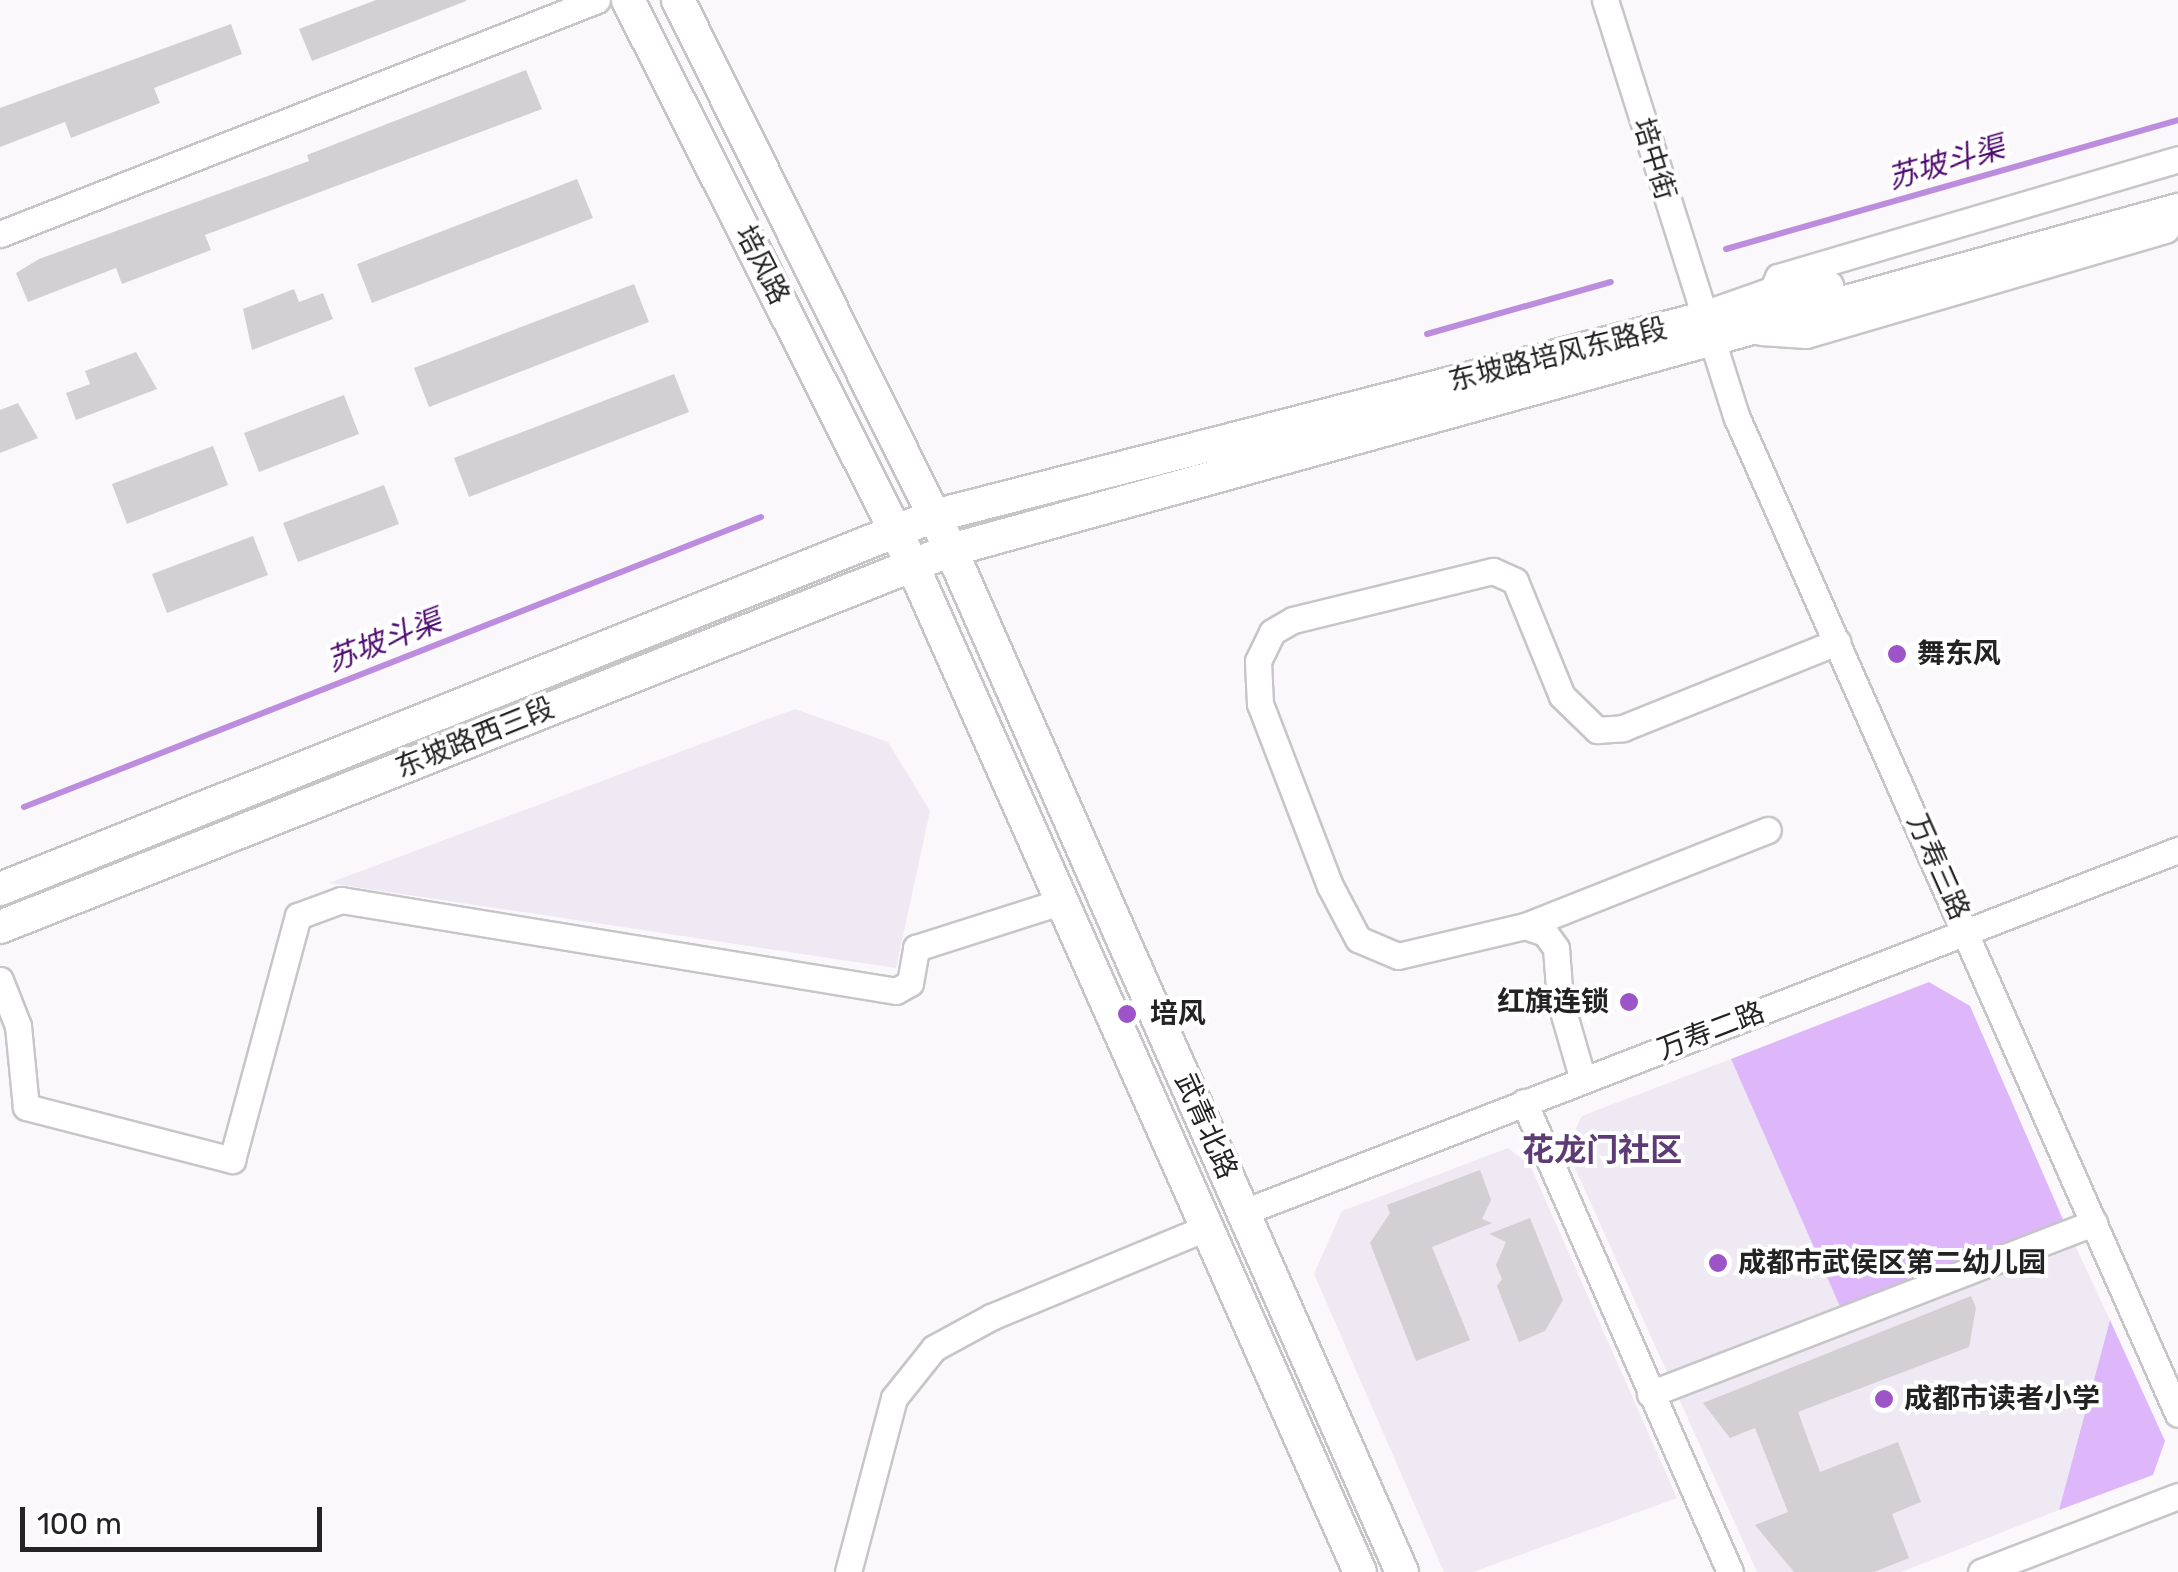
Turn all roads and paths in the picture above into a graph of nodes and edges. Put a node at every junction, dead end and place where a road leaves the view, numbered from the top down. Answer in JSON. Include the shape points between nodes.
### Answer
{"nodes":[{"id":1,"x":597,"y":0,"type":"edge"},
{"id":2,"x":628,"y":0,"type":"edge"},
{"id":3,"x":678,"y":0,"type":"edge"},
{"id":4,"x":1605,"y":0,"type":"edge"},
{"id":5,"x":2178,"y":160,"type":"edge"},
{"id":6,"x":2178,"y":189,"type":"edge"},
{"id":7,"x":2178,"y":210,"type":"edge"},
{"id":8,"x":2178,"y":226,"type":"edge"},
{"id":9,"x":0,"y":234,"type":"edge"},
{"id":10,"x":1770,"y":295,"type":"junction"},
{"id":11,"x":1708,"y":330,"type":"junction"},
{"id":12,"x":1751,"y":331,"type":"junction"},
{"id":13,"x":934,"y":516,"type":"junction"},
{"id":14,"x":896,"y":530,"type":"junction"},
{"id":15,"x":951,"y":550,"type":"junction"},
{"id":16,"x":912,"y":564,"type":"junction"},
{"id":17,"x":1838,"y":642,"type":"junction"},
{"id":18,"x":1768,"y":830,"type":"dead end"},
{"id":19,"x":2178,"y":850,"type":"edge"},
{"id":20,"x":0,"y":889,"type":"edge"},
{"id":21,"x":1062,"y":901,"type":"junction"},
{"id":22,"x":1525,"y":926,"type":"junction"},
{"id":23,"x":0,"y":927,"type":"edge"},
{"id":24,"x":1968,"y":934,"type":"junction"},
{"id":25,"x":0,"y":980,"type":"edge"},
{"id":26,"x":1583,"y":1080,"type":"junction"},
{"id":27,"x":1524,"y":1102,"type":"junction"},
{"id":28,"x":1244,"y":1212,"type":"junction"},
{"id":29,"x":2094,"y":1224,"type":"junction"},
{"id":30,"x":1208,"y":1228,"type":"junction"},
{"id":31,"x":1650,"y":1394,"type":"junction"},
{"id":32,"x":2178,"y":1414,"type":"edge"},
{"id":33,"x":2178,"y":1496,"type":"edge"},
{"id":34,"x":2178,"y":1513,"type":"edge"},
{"id":35,"x":848,"y":1572,"type":"edge"},
{"id":36,"x":1360,"y":1572,"type":"edge"},
{"id":37,"x":1402,"y":1572,"type":"edge"},
{"id":38,"x":1730,"y":1572,"type":"edge"},
{"id":39,"x":1981,"y":1572,"type":"edge"},
{"id":40,"x":2024,"y":1572,"type":"edge"}],
"edges":[{"from":1,"to":9,"type":"street"},
{"from":2,"to":14,"type":"main road","name":"培风路"},
{"from":3,"to":13,"type":"main road","name":"培风路"},
{"from":4,"to":11,"type":"street","name":"培中街"},
{"from":5,"to":10,"type":"street","via":[[1778,277]]},
{"from":6,"to":10,"type":"main road","name":"东坡路培风东路段","via":[[1789,298]]},
{"from":7,"to":12,"type":"main road","name":"东坡路培风东路段"},
{"from":8,"to":12,"type":"street","via":[[1806,335]]},
{"from":10,"to":11,"type":"main road","name":"东坡路培风东路段"},
{"from":11,"to":12,"type":"main road","name":"东坡路培风东路段"},
{"from":11,"to":13,"type":"main road","name":"东坡路培风东路段"},
{"from":11,"to":15,"type":"main road","name":"东坡路培风东路段"},
{"from":11,"to":17,"type":"street","name":"万寿三路","via":[[1738,418]]},
{"from":13,"to":14,"type":"main road","name":"东坡路西三段"},
{"from":13,"to":15,"type":"main road","name":"武青北路"},
{"from":14,"to":16,"type":"main road","name":"武青北路"},
{"from":14,"to":20,"type":"main road","name":"东坡路西三段"},
{"from":15,"to":16,"type":"main road","name":"东坡路西三段"},
{"from":15,"to":28,"type":"main road","name":"武青北路"},
{"from":16,"to":21,"type":"main road","name":"武青北路"},
{"from":16,"to":23,"type":"main road","name":"东坡路西三段"},
{"from":17,"to":22,"type":"street","via":[[1623,728],[1597,730],[1562,696],[1514,581],[1493,571],[1294,620],[1272,632],[1258,661],[1260,704],[1330,886],[1358,938],[1398,956]]},
{"from":17,"to":24,"type":"street","name":"万寿三路"},
{"from":18,"to":22,"type":"street"},
{"from":19,"to":24,"type":"street","name":"万寿二路"},
{"from":21,"to":25,"type":"street","via":[[916,948],[910,983],[896,991],[341,900],[298,916],[232,1160],[26,1107],[18,1026]]},
{"from":21,"to":30,"type":"main road","name":"武青北路"},
{"from":22,"to":26,"type":"street","via":[[1545,933],[1556,948],[1560,1000]]},
{"from":24,"to":26,"type":"street","name":"万寿二路"},
{"from":24,"to":29,"type":"street","name":"万寿三路"},
{"from":26,"to":27,"type":"street","name":"万寿二路"},
{"from":27,"to":28,"type":"street","name":"万寿二路"},
{"from":27,"to":31,"type":"street"},
{"from":28,"to":37,"type":"main road","name":"武青北路"},
{"from":29,"to":31,"type":"street"},
{"from":29,"to":32,"type":"street","name":"万寿三路"},
{"from":30,"to":35,"type":"street","via":[[991,1317],[934,1348],[894,1398]]},
{"from":30,"to":36,"type":"main road","name":"武青北路"},
{"from":31,"to":38,"type":"street"},
{"from":33,"to":39,"type":"street"},
{"from":34,"to":40,"type":"street"}]}
